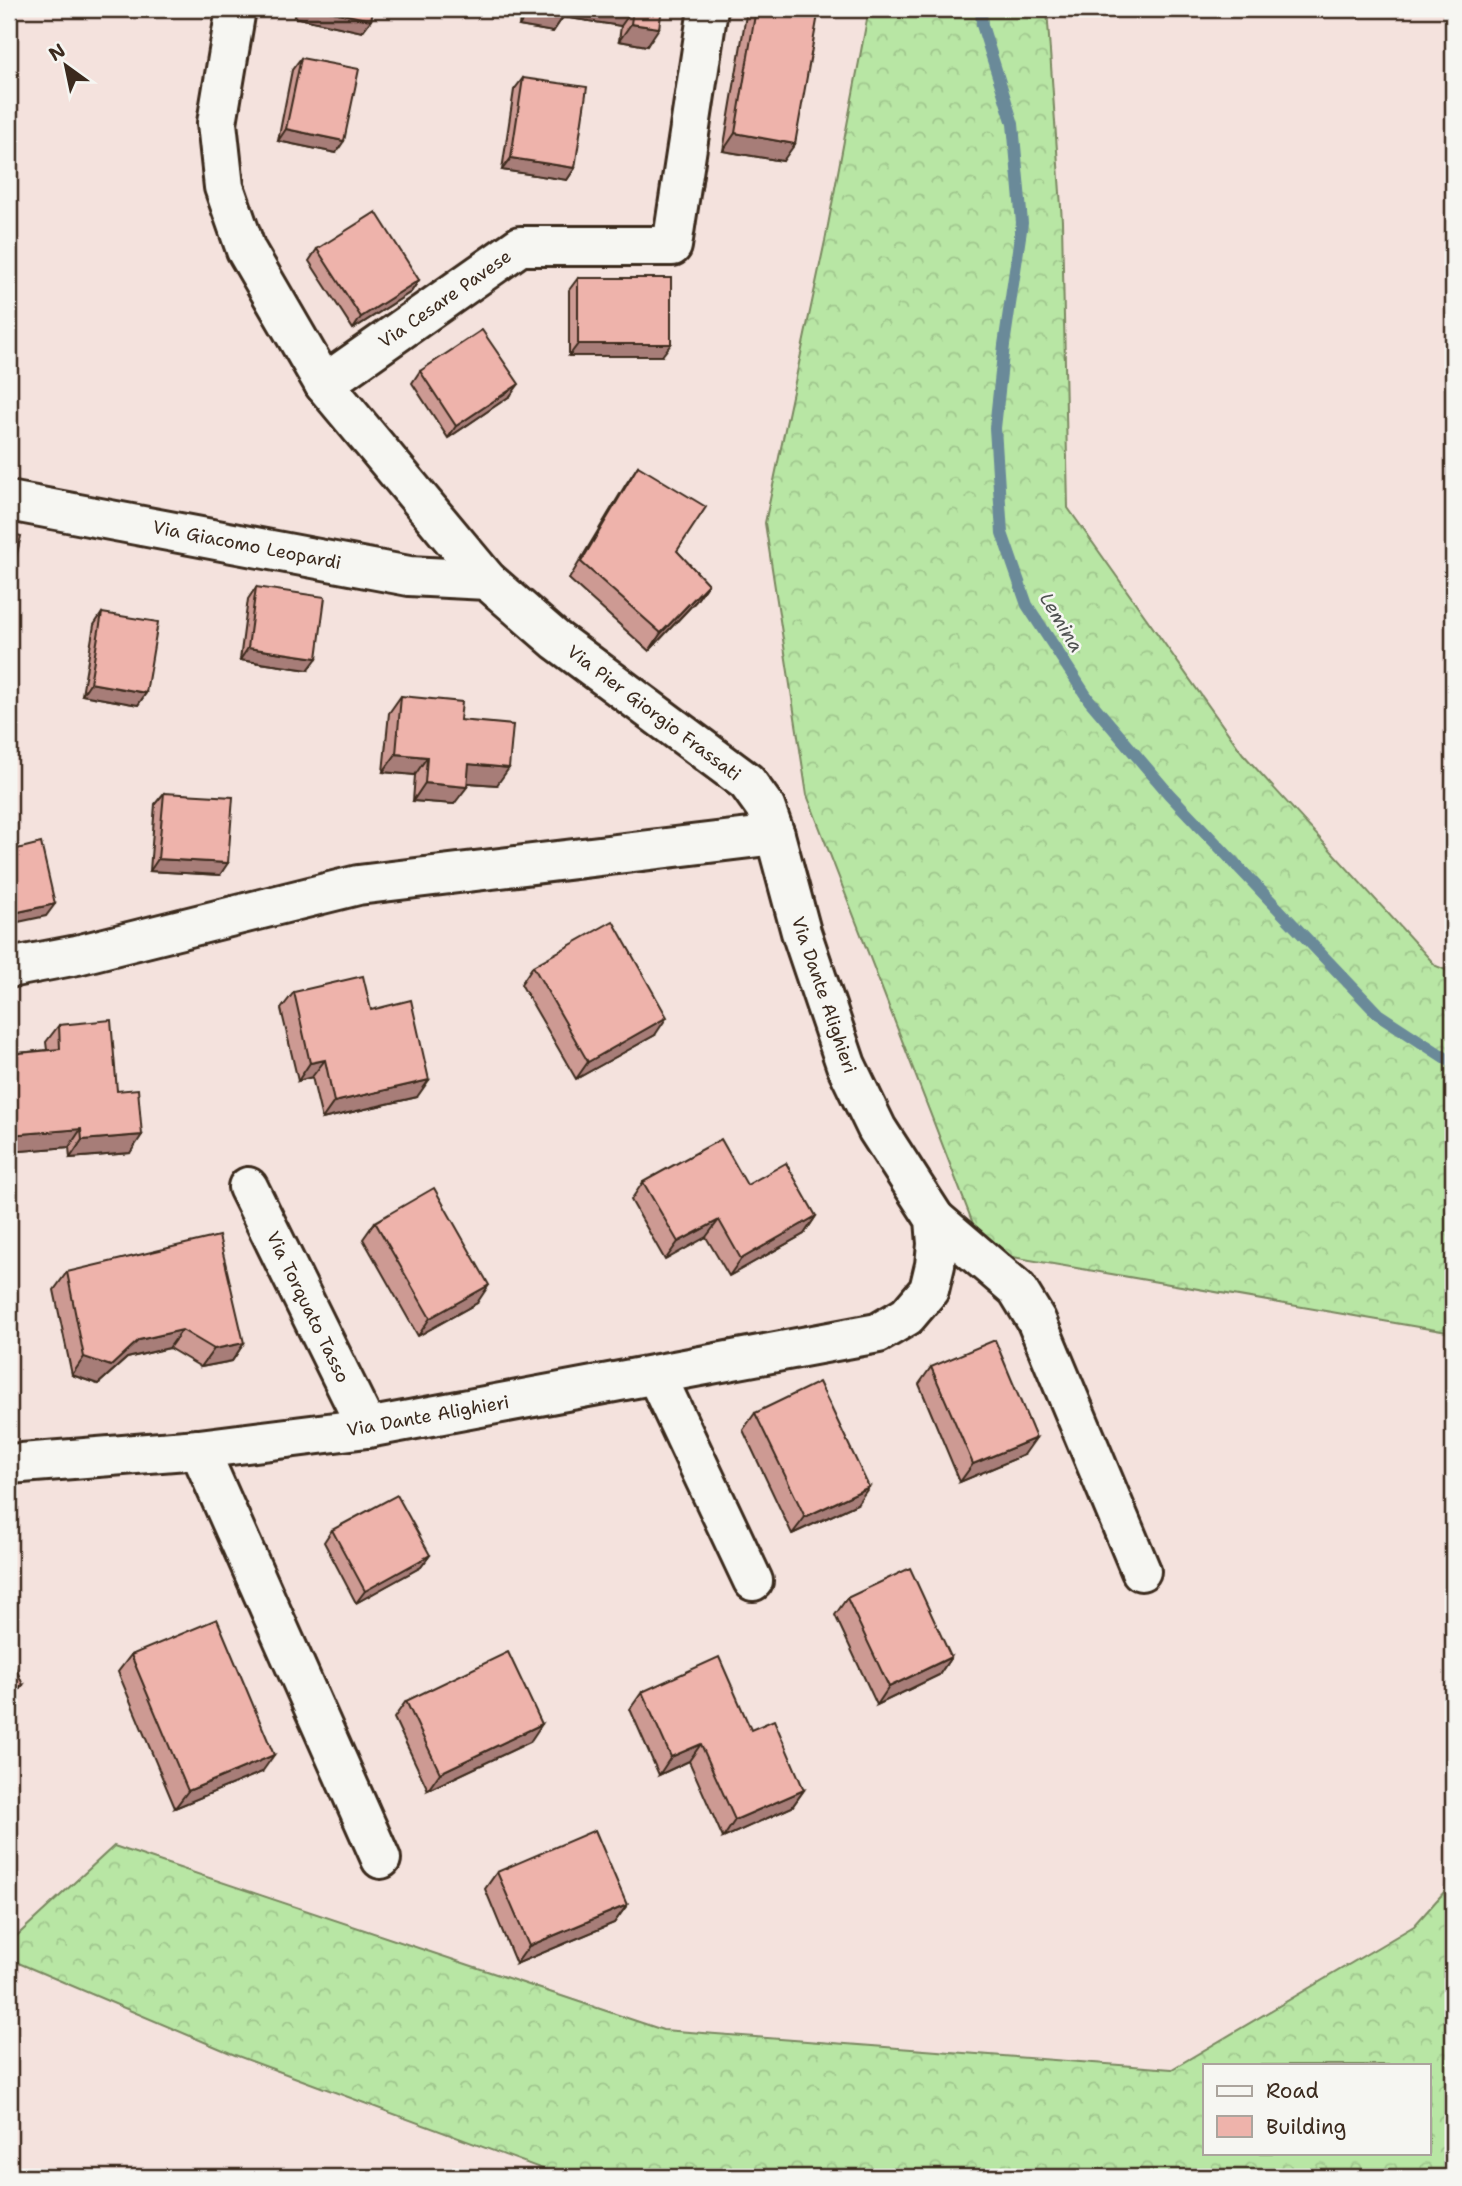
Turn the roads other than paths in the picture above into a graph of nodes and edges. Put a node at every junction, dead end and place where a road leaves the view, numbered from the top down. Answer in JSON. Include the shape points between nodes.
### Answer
{"nodes":[{"id":1,"x":236,"y":9,"type":"edge"},
{"id":2,"x":708,"y":9,"type":"edge"},
{"id":3,"x":324,"y":384,"type":"junction"},
{"id":4,"x":9,"y":501,"type":"edge"},
{"id":5,"x":487,"y":580,"type":"junction"},
{"id":6,"x":775,"y":835,"type":"junction"},
{"id":7,"x":9,"y":968,"type":"edge"},
{"id":8,"x":248,"y":1187,"type":"dead end"},
{"id":9,"x":935,"y":1219,"type":"junction"},
{"id":10,"x":656,"y":1375,"type":"junction"},
{"id":11,"x":367,"y":1428,"type":"junction"},
{"id":12,"x":199,"y":1449,"type":"junction"},
{"id":13,"x":9,"y":1464,"type":"edge"},
{"id":14,"x":1141,"y":1571,"type":"dead end"},
{"id":15,"x":753,"y":1581,"type":"dead end"},
{"id":16,"x":381,"y":1859,"type":"dead end"}],
"edges":[{"from":1,"to":3,"type":"street","name":"Via Pier Giorgio Frassati","via":[[217,123],[224,187],[246,250]]},
{"from":2,"to":3,"type":"street","name":"Via Cesare Pavese","via":[[672,246],[520,246]]},
{"from":3,"to":5,"type":"street","name":"Via Pier Giorgio Frassati"},
{"from":4,"to":5,"type":"street","name":"Via Giacomo Leopardi","via":[[409,576]]},
{"from":5,"to":6,"type":"street","name":"Via Pier Giorgio Frassati","via":[[556,640],[747,782],[765,807]]},
{"from":6,"to":7,"type":"street","via":[[358,886]]},
{"from":6,"to":9,"type":"street","name":"Via Dante Alighieri","via":[[801,932],[846,1065],[877,1129]]},
{"from":8,"to":11,"type":"street","name":"Via Torquato Tasso"},
{"from":9,"to":10,"type":"street","name":"Via Dante Alighieri","via":[[937,1244],[929,1290],[907,1316],[878,1333]]},
{"from":9,"to":14,"type":"street","name":"Via Dante Alighieri","via":[[1017,1289],[1036,1320]]},
{"from":10,"to":11,"type":"street","name":"Via Dante Alighieri"},
{"from":10,"to":15,"type":"street"},
{"from":11,"to":12,"type":"street","name":"Via Dante Alighieri"},
{"from":12,"to":13,"type":"street","name":"Via Dante Alighieri"},
{"from":12,"to":16,"type":"street"}]}
